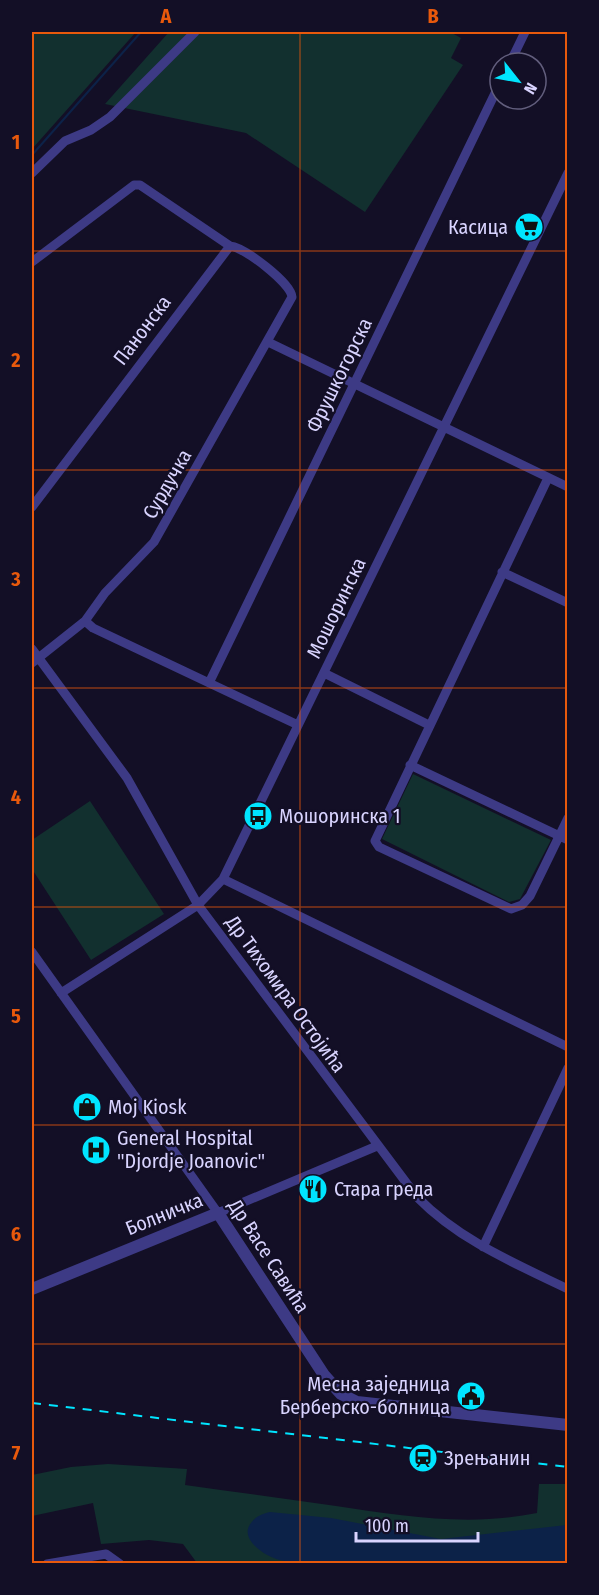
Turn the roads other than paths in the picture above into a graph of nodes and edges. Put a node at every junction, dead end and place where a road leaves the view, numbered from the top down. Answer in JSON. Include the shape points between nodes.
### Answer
{"nodes":[{"id":1,"x":195,"y":32,"type":"edge"},
{"id":2,"x":525,"y":32,"type":"edge"},
{"id":3,"x":516,"y":51,"type":"edge"},
{"id":4,"x":488,"y":108,"type":"edge"},
{"id":5,"x":567,"y":172,"type":"edge"},
{"id":6,"x":32,"y":173,"type":"edge"},
{"id":7,"x":230,"y":246,"type":"junction"},
{"id":8,"x":32,"y":262,"type":"edge"},
{"id":9,"x":268,"y":342,"type":"junction"},
{"id":10,"x":354,"y":385,"type":"junction"},
{"id":11,"x":444,"y":429,"type":"junction"},
{"id":12,"x":548,"y":478,"type":"junction"},
{"id":13,"x":567,"y":487,"type":"edge"},
{"id":14,"x":32,"y":507,"type":"edge"},
{"id":15,"x":502,"y":572,"type":"junction"},
{"id":16,"x":567,"y":603,"type":"edge"},
{"id":17,"x":85,"y":621,"type":"junction"},
{"id":18,"x":32,"y":649,"type":"edge"},
{"id":19,"x":35,"y":661,"type":"edge"},
{"id":20,"x":324,"y":673,"type":"junction"},
{"id":21,"x":209,"y":682,"type":"junction"},
{"id":22,"x":298,"y":724,"type":"junction"},
{"id":23,"x":429,"y":725,"type":"junction"},
{"id":24,"x":410,"y":765,"type":"junction"},
{"id":25,"x":567,"y":818,"type":"edge"},
{"id":26,"x":563,"y":838,"type":"edge"},
{"id":27,"x":223,"y":879,"type":"junction"},
{"id":28,"x":198,"y":905,"type":"junction"},
{"id":29,"x":32,"y":952,"type":"edge"},
{"id":30,"x":60,"y":993,"type":"junction"},
{"id":31,"x":567,"y":1047,"type":"edge"},
{"id":32,"x":567,"y":1068,"type":"edge"},
{"id":33,"x":377,"y":1146,"type":"junction"},
{"id":34,"x":218,"y":1213,"type":"junction"},
{"id":35,"x":483,"y":1247,"type":"junction"},
{"id":36,"x":32,"y":1289,"type":"edge"},
{"id":37,"x":567,"y":1289,"type":"edge"},
{"id":38,"x":567,"y":1424,"type":"edge"},
{"id":39,"x":47,"y":1563,"type":"edge"},
{"id":40,"x":120,"y":1563,"type":"edge"}],
"edges":[{"from":1,"to":6,"type":"street","via":[[110,117],[65,141]]},
{"from":2,"to":3,"type":"street"},
{"from":4,"to":10,"type":"street","name":"Фрушкогорска"},
{"from":5,"to":11,"type":"street","name":"Мошоринска"},
{"from":7,"to":8,"type":"street","via":[[146,188],[134,185]]},
{"from":7,"to":9,"type":"street","name":"Сурдучка","via":[[238,248],[291,290],[292,300]]},
{"from":7,"to":14,"type":"street","name":"Панонска"},
{"from":9,"to":10,"type":"street"},
{"from":9,"to":17,"type":"street","name":"Сурдучка","via":[[161,532]]},
{"from":10,"to":11,"type":"street"},
{"from":10,"to":21,"type":"street","name":"Фрушкогорска"},
{"from":11,"to":12,"type":"street"},
{"from":11,"to":20,"type":"street","name":"Мошоринска"},
{"from":12,"to":13,"type":"street"},
{"from":12,"to":15,"type":"street"},
{"from":15,"to":16,"type":"street"},
{"from":15,"to":23,"type":"street"},
{"from":17,"to":19,"type":"street","name":"Сурдучка"},
{"from":17,"to":21,"type":"street"},
{"from":18,"to":19,"type":"street","name":"Др Тихомира Остојића"},
{"from":19,"to":28,"type":"street","name":"Др Тихомира Остојића","via":[[127,778]]},
{"from":20,"to":22,"type":"street","name":"Мошоринска"},
{"from":20,"to":23,"type":"street"},
{"from":21,"to":22,"type":"street"},
{"from":22,"to":27,"type":"street","name":"Мошоринска"},
{"from":23,"to":24,"type":"street"},
{"from":24,"to":26,"type":"street"},
{"from":24,"to":26,"type":"street","via":[[375,837],[379,847],[511,909],[527,901]]},
{"from":25,"to":26,"type":"street"},
{"from":27,"to":28,"type":"street","name":"Мошоринска"},
{"from":27,"to":31,"type":"street"},
{"from":28,"to":30,"type":"street","name":"Мошоринска"},
{"from":28,"to":33,"type":"street","name":"Др Тихомира Остојића"},
{"from":29,"to":30,"type":"street","name":"Др Васе Савића"},
{"from":30,"to":34,"type":"street","name":"Др Васе Савића"},
{"from":32,"to":35,"type":"street"},
{"from":33,"to":34,"type":"street","name":"Болничка"},
{"from":33,"to":35,"type":"street","name":"Др Тихомира Остојића","via":[[426,1207]]},
{"from":34,"to":36,"type":"street","name":"Болничка"},
{"from":34,"to":38,"type":"street","name":"Др Васе Савића","via":[[324,1375],[348,1398]]},
{"from":35,"to":37,"type":"street","name":"Др Тихомира Остојића"},
{"from":39,"to":40,"type":"street","via":[[106,1554]]}]}
